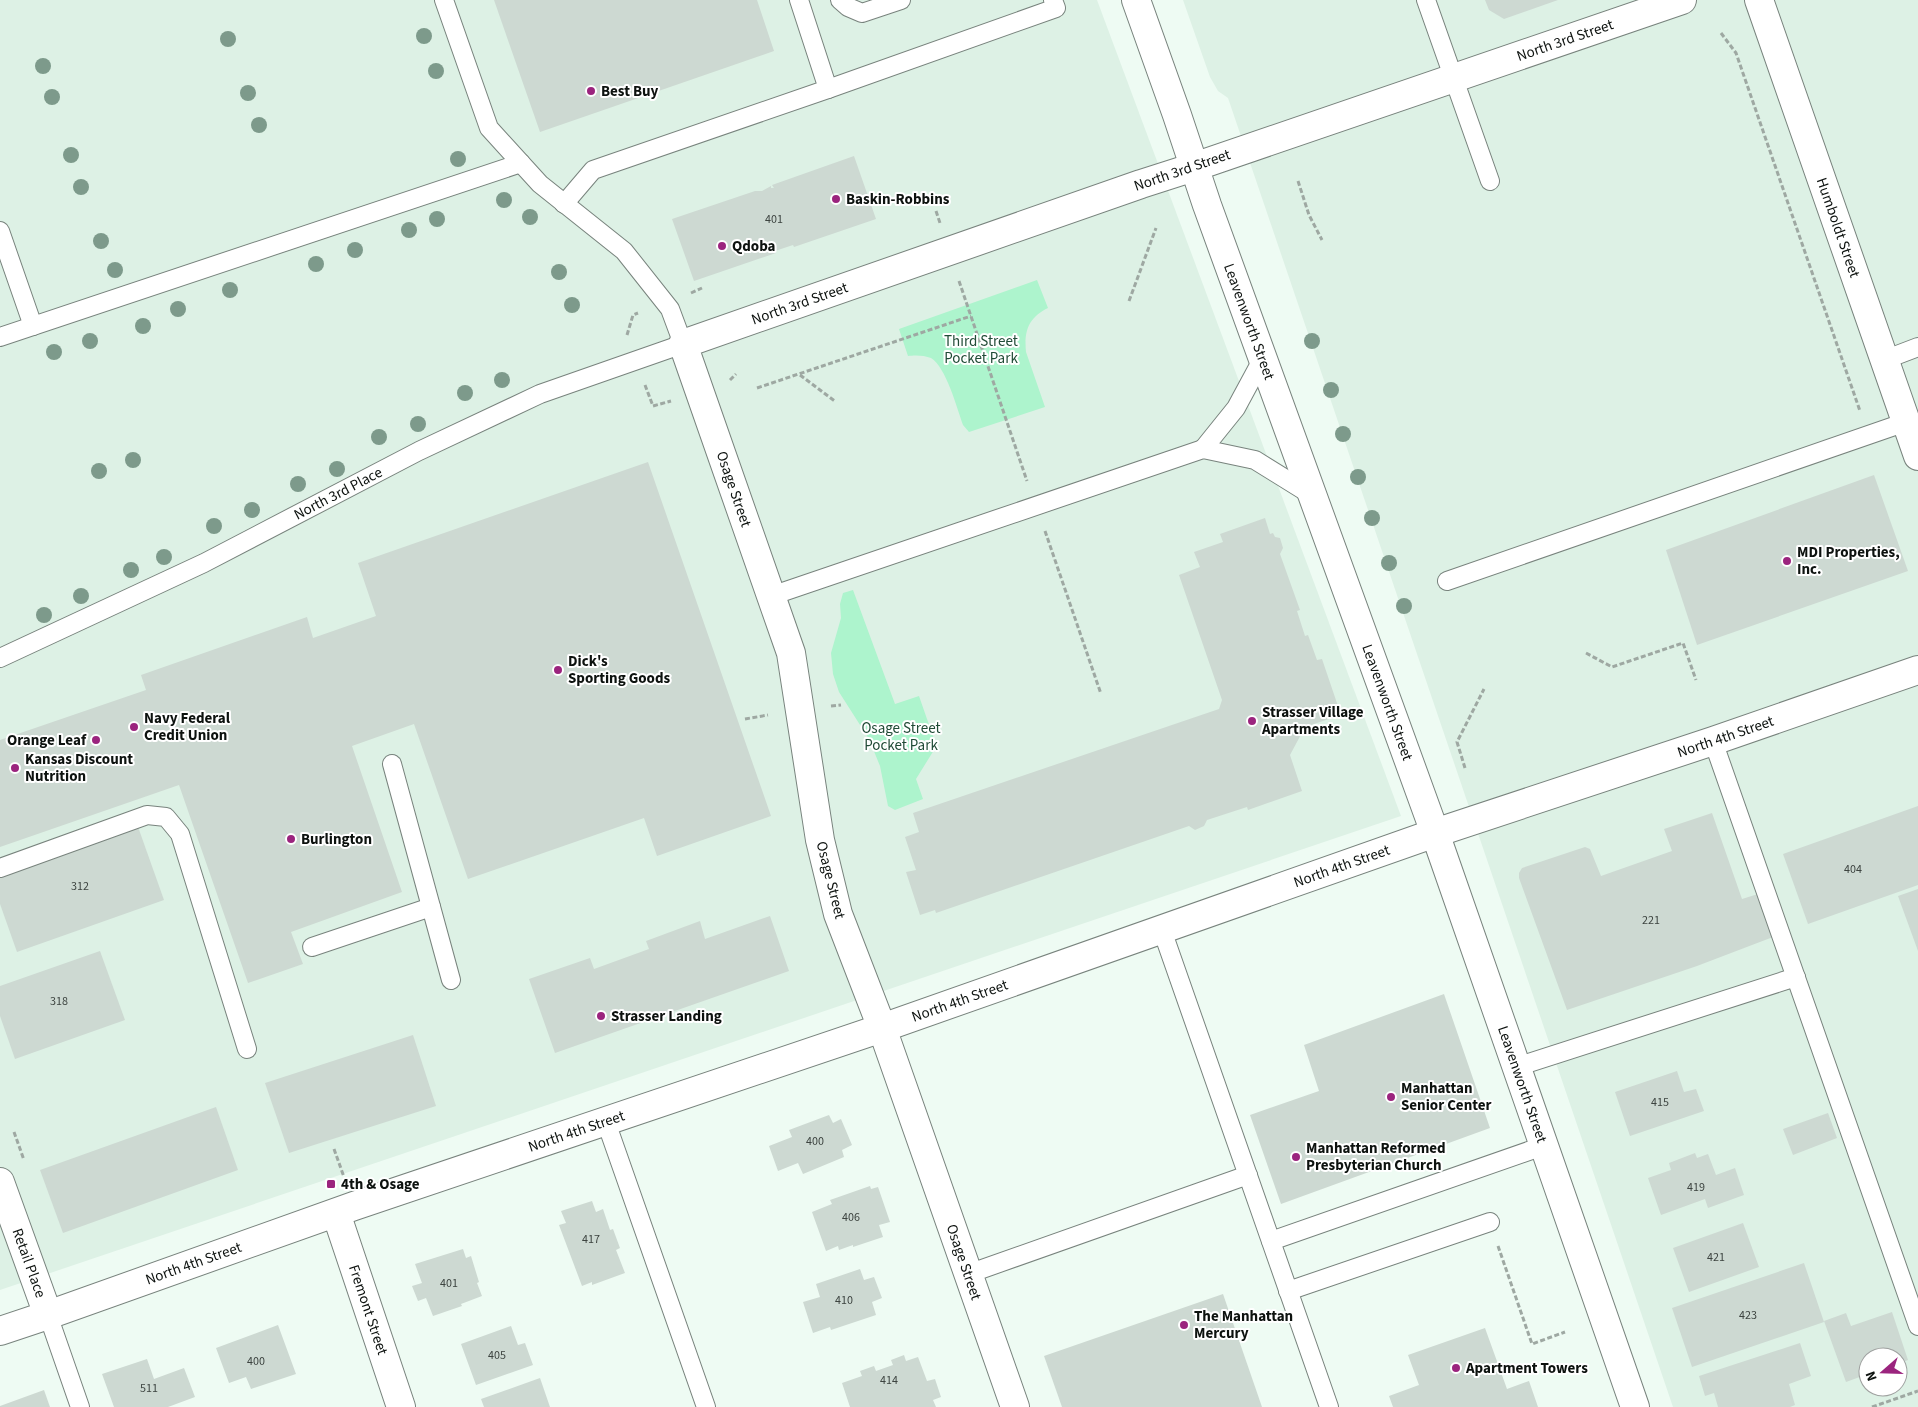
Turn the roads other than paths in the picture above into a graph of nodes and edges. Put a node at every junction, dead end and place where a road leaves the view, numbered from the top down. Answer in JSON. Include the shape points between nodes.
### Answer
{"nodes":[{"id":1,"x":444,"y":0,"type":"edge"},
{"id":2,"x":799,"y":0,"type":"edge"},
{"id":3,"x":840,"y":0,"type":"edge"},
{"id":4,"x":901,"y":0,"type":"edge"},
{"id":5,"x":1053,"y":0,"type":"edge"},
{"id":6,"x":1136,"y":0,"type":"edge"},
{"id":7,"x":1426,"y":0,"type":"edge"},
{"id":8,"x":1682,"y":0,"type":"edge"},
{"id":9,"x":1759,"y":0,"type":"edge"},
{"id":10,"x":1453,"y":78,"type":"junction"},
{"id":11,"x":828,"y":89,"type":"junction"},
{"id":12,"x":520,"y":163,"type":"junction"},
{"id":13,"x":1194,"y":167,"type":"junction"},
{"id":14,"x":1490,"y":181,"type":"dead end"},
{"id":15,"x":564,"y":204,"type":"junction"},
{"id":16,"x":0,"y":231,"type":"edge"},
{"id":17,"x":33,"y":326,"type":"junction"},
{"id":18,"x":0,"y":337,"type":"edge"},
{"id":19,"x":683,"y":344,"type":"junction"},
{"id":20,"x":1918,"y":348,"type":"edge"},
{"id":21,"x":1263,"y":358,"type":"junction"},
{"id":22,"x":1884,"y":360,"type":"junction"},
{"id":23,"x":1906,"y":422,"type":"junction"},
{"id":24,"x":1203,"y":449,"type":"junction"},
{"id":25,"x":1918,"y":456,"type":"edge"},
{"id":26,"x":1313,"y":496,"type":"junction"},
{"id":27,"x":1447,"y":581,"type":"dead end"},
{"id":28,"x":771,"y":596,"type":"junction"},
{"id":29,"x":0,"y":658,"type":"edge"},
{"id":30,"x":1918,"y":670,"type":"edge"},
{"id":31,"x":1713,"y":741,"type":"junction"},
{"id":32,"x":392,"y":764,"type":"dead end"},
{"id":33,"x":1435,"y":833,"type":"junction"},
{"id":34,"x":0,"y":868,"type":"edge"},
{"id":35,"x":431,"y":906,"type":"junction"},
{"id":36,"x":1162,"y":930,"type":"junction"},
{"id":37,"x":312,"y":947,"type":"dead end"},
{"id":38,"x":1796,"y":978,"type":"junction"},
{"id":39,"x":451,"y":980,"type":"dead end"},
{"id":40,"x":882,"y":1028,"type":"junction"},
{"id":41,"x":248,"y":1049,"type":"dead end"},
{"id":42,"x":1516,"y":1067,"type":"junction"},
{"id":43,"x":606,"y":1122,"type":"junction"},
{"id":44,"x":1544,"y":1146,"type":"junction"},
{"id":45,"x":1248,"y":1175,"type":"junction"},
{"id":46,"x":0,"y":1182,"type":"edge"},
{"id":47,"x":336,"y":1213,"type":"junction"},
{"id":48,"x":1490,"y":1222,"type":"road end"},
{"id":49,"x":1271,"y":1241,"type":"junction"},
{"id":50,"x":968,"y":1274,"type":"junction"},
{"id":51,"x":1288,"y":1291,"type":"junction"},
{"id":52,"x":48,"y":1316,"type":"junction"},
{"id":53,"x":1918,"y":1326,"type":"edge"},
{"id":54,"x":0,"y":1331,"type":"edge"},
{"id":55,"x":80,"y":1407,"type":"edge"},
{"id":56,"x":401,"y":1407,"type":"edge"},
{"id":57,"x":706,"y":1407,"type":"edge"},
{"id":58,"x":1014,"y":1407,"type":"edge"},
{"id":59,"x":1329,"y":1407,"type":"edge"},
{"id":60,"x":1635,"y":1407,"type":"edge"}],
"edges":[{"from":1,"to":12,"type":"lane","via":[[489,128]]},
{"from":2,"to":11,"type":"lane"},
{"from":3,"to":4,"type":"lane","via":[[862,13]]},
{"from":5,"to":11,"type":"lane","via":[[1056,8]]},
{"from":6,"to":13,"type":"street","name":"Leavenworth Street"},
{"from":7,"to":10,"type":"lane"},
{"from":8,"to":10,"type":"street","name":"North 3rd Street"},
{"from":9,"to":22,"type":"street","name":"Humboldt Street"},
{"from":10,"to":13,"type":"street","name":"North 3rd Street"},
{"from":10,"to":14,"type":"lane"},
{"from":11,"to":15,"type":"lane","via":[[593,170]]},
{"from":12,"to":15,"type":"lane"},
{"from":12,"to":17,"type":"lane"},
{"from":13,"to":19,"type":"street","name":"North 3rd Street"},
{"from":13,"to":21,"type":"street","name":"Leavenworth Street"},
{"from":15,"to":19,"type":"lane","via":[[624,251],[670,309]]},
{"from":16,"to":17,"type":"lane"},
{"from":17,"to":18,"type":"lane"},
{"from":19,"to":28,"type":"street","name":"Osage Street"},
{"from":19,"to":29,"type":"lane","name":"North 3rd Place","via":[[540,394],[419,451],[204,563]]},
{"from":20,"to":22,"type":"lane"},
{"from":21,"to":24,"type":"lane","via":[[1236,408]]},
{"from":21,"to":26,"type":"street","name":"Leavenworth Street"},
{"from":22,"to":23,"type":"street","name":"Humboldt Street"},
{"from":23,"to":25,"type":"street","name":"Humboldt Street"},
{"from":23,"to":27,"type":"lane"},
{"from":24,"to":26,"type":"lane","via":[[1254,460]]},
{"from":24,"to":28,"type":"lane"},
{"from":26,"to":33,"type":"street","name":"Leavenworth Street"},
{"from":28,"to":40,"type":"street","name":"Osage Street","via":[[791,653],[820,840],[838,914]]},
{"from":30,"to":31,"type":"street","name":"North 4th Street"},
{"from":31,"to":33,"type":"street","name":"North 4th Street"},
{"from":31,"to":38,"type":"lane"},
{"from":32,"to":35,"type":"lane"},
{"from":33,"to":36,"type":"street","name":"North 4th Street"},
{"from":33,"to":42,"type":"street","name":"Leavenworth Street"},
{"from":34,"to":41,"type":"lane","via":[[147,815],[166,817],[180,834]]},
{"from":35,"to":37,"type":"lane"},
{"from":35,"to":39,"type":"lane"},
{"from":36,"to":40,"type":"street","name":"North 4th Street"},
{"from":36,"to":45,"type":"lane"},
{"from":38,"to":42,"type":"lane"},
{"from":38,"to":53,"type":"lane"},
{"from":40,"to":43,"type":"street","name":"North 4th Street"},
{"from":40,"to":50,"type":"street","name":"Osage Street"},
{"from":42,"to":44,"type":"street","name":"Leavenworth Street"},
{"from":43,"to":47,"type":"street","name":"North 4th Street"},
{"from":43,"to":57,"type":"lane"},
{"from":44,"to":49,"type":"lane"},
{"from":44,"to":60,"type":"street","name":"Leavenworth Street"},
{"from":45,"to":49,"type":"lane"},
{"from":45,"to":50,"type":"lane"},
{"from":46,"to":52,"type":"street","name":"Retail Place"},
{"from":47,"to":52,"type":"street","name":"North 4th Street"},
{"from":47,"to":56,"type":"street","name":"Fremont Street"},
{"from":48,"to":51,"type":"lane"},
{"from":49,"to":51,"type":"lane"},
{"from":50,"to":58,"type":"street","name":"Osage Street"},
{"from":51,"to":59,"type":"lane"},
{"from":52,"to":54,"type":"street","name":"North 4th Street"},
{"from":52,"to":55,"type":"lane"}]}
